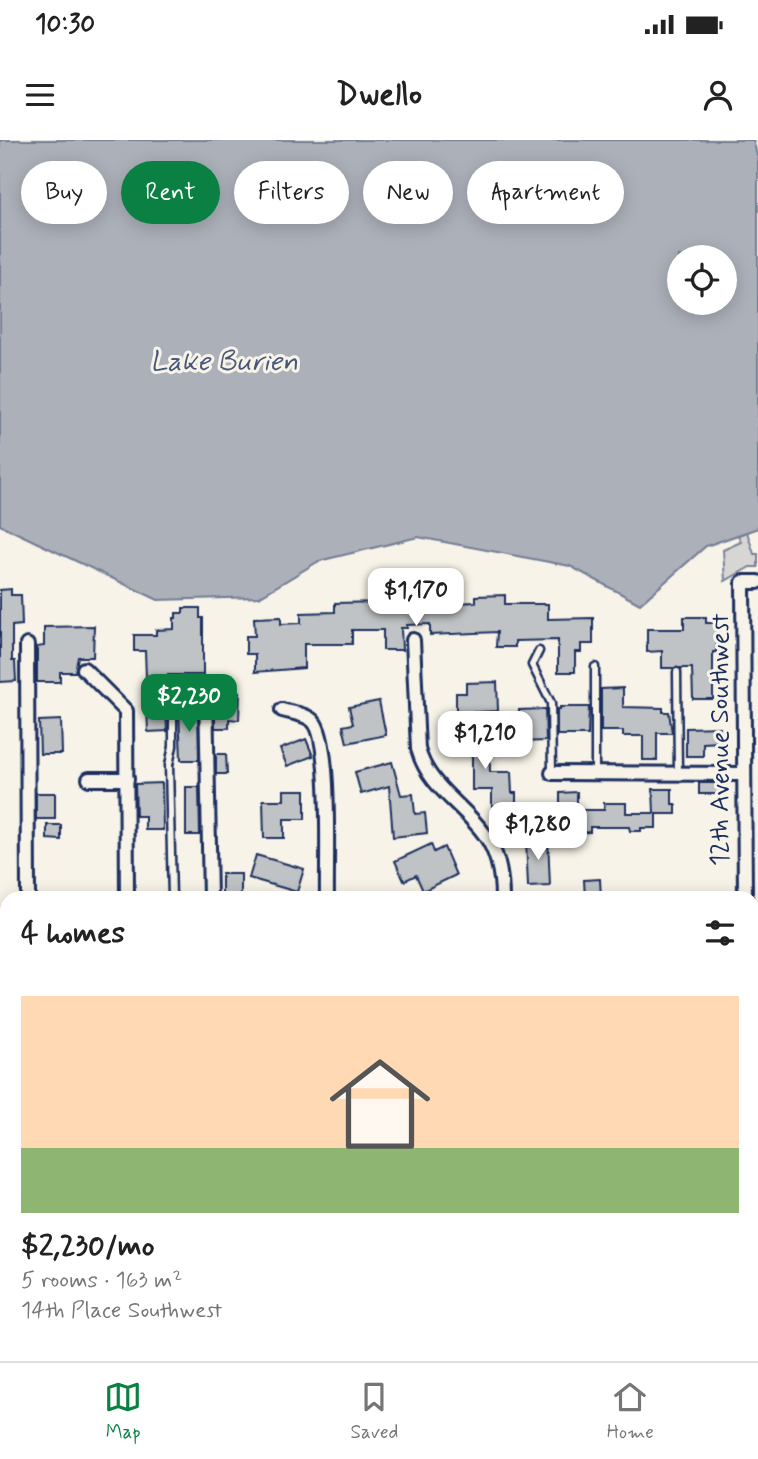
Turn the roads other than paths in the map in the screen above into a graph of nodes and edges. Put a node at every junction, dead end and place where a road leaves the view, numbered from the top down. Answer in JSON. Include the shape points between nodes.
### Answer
{"nodes":[{"id":1,"x":758,"y":582,"type":"edge"},
{"id":2,"x":413,"y":640,"type":"dead end"},
{"id":3,"x":27,"y":645,"type":"dead end"},
{"id":4,"x":539,"y":651,"type":"dead end"},
{"id":5,"x":595,"y":667,"type":"dead end"},
{"id":6,"x":84,"y":668,"type":"dead end"},
{"id":7,"x":677,"y":673,"type":"dead end"},
{"id":8,"x":173,"y":687,"type":"dead end"},
{"id":9,"x":206,"y":692,"type":"dead end"},
{"id":10,"x":282,"y":710,"type":"dead end"},
{"id":11,"x":552,"y":773,"type":"joint"},
{"id":12,"x":595,"y":773,"type":"junction"},
{"id":13,"x":678,"y":773,"type":"junction"},
{"id":14,"x":744,"y":774,"type":"junction"},
{"id":15,"x":89,"y":779,"type":"dead end"},
{"id":16,"x":127,"y":779,"type":"junction"},
{"id":17,"x":28,"y":891,"type":"edge"},
{"id":18,"x":127,"y":891,"type":"edge"},
{"id":19,"x":172,"y":891,"type":"edge"},
{"id":20,"x":210,"y":891,"type":"edge"},
{"id":21,"x":327,"y":891,"type":"edge"},
{"id":22,"x":502,"y":891,"type":"edge"},
{"id":23,"x":745,"y":891,"type":"edge"}],
"edges":[{"from":1,"to":14,"type":"street","name":"12th Avenue Southwest","via":[[743,582]]},
{"from":2,"to":22,"type":"street","via":[[421,760],[438,786],[484,834],[500,870]]},
{"from":3,"to":17,"type":"street"},
{"from":4,"to":11,"type":"lane","via":[[532,665],[551,703]]},
{"from":5,"to":12,"type":"lane"},
{"from":6,"to":16,"type":"street","via":[[126,711]]},
{"from":7,"to":13,"type":"lane"},
{"from":8,"to":19,"type":"lane","via":[[169,765]]},
{"from":9,"to":20,"type":"street"},
{"from":10,"to":21,"type":"street","via":[[314,721],[322,737]]},
{"from":11,"to":12,"type":"street"},
{"from":12,"to":13,"type":"street"},
{"from":13,"to":14,"type":"street"},
{"from":14,"to":23,"type":"street","name":"12th Avenue Southwest"},
{"from":15,"to":16,"type":"street"},
{"from":16,"to":18,"type":"street"}]}
